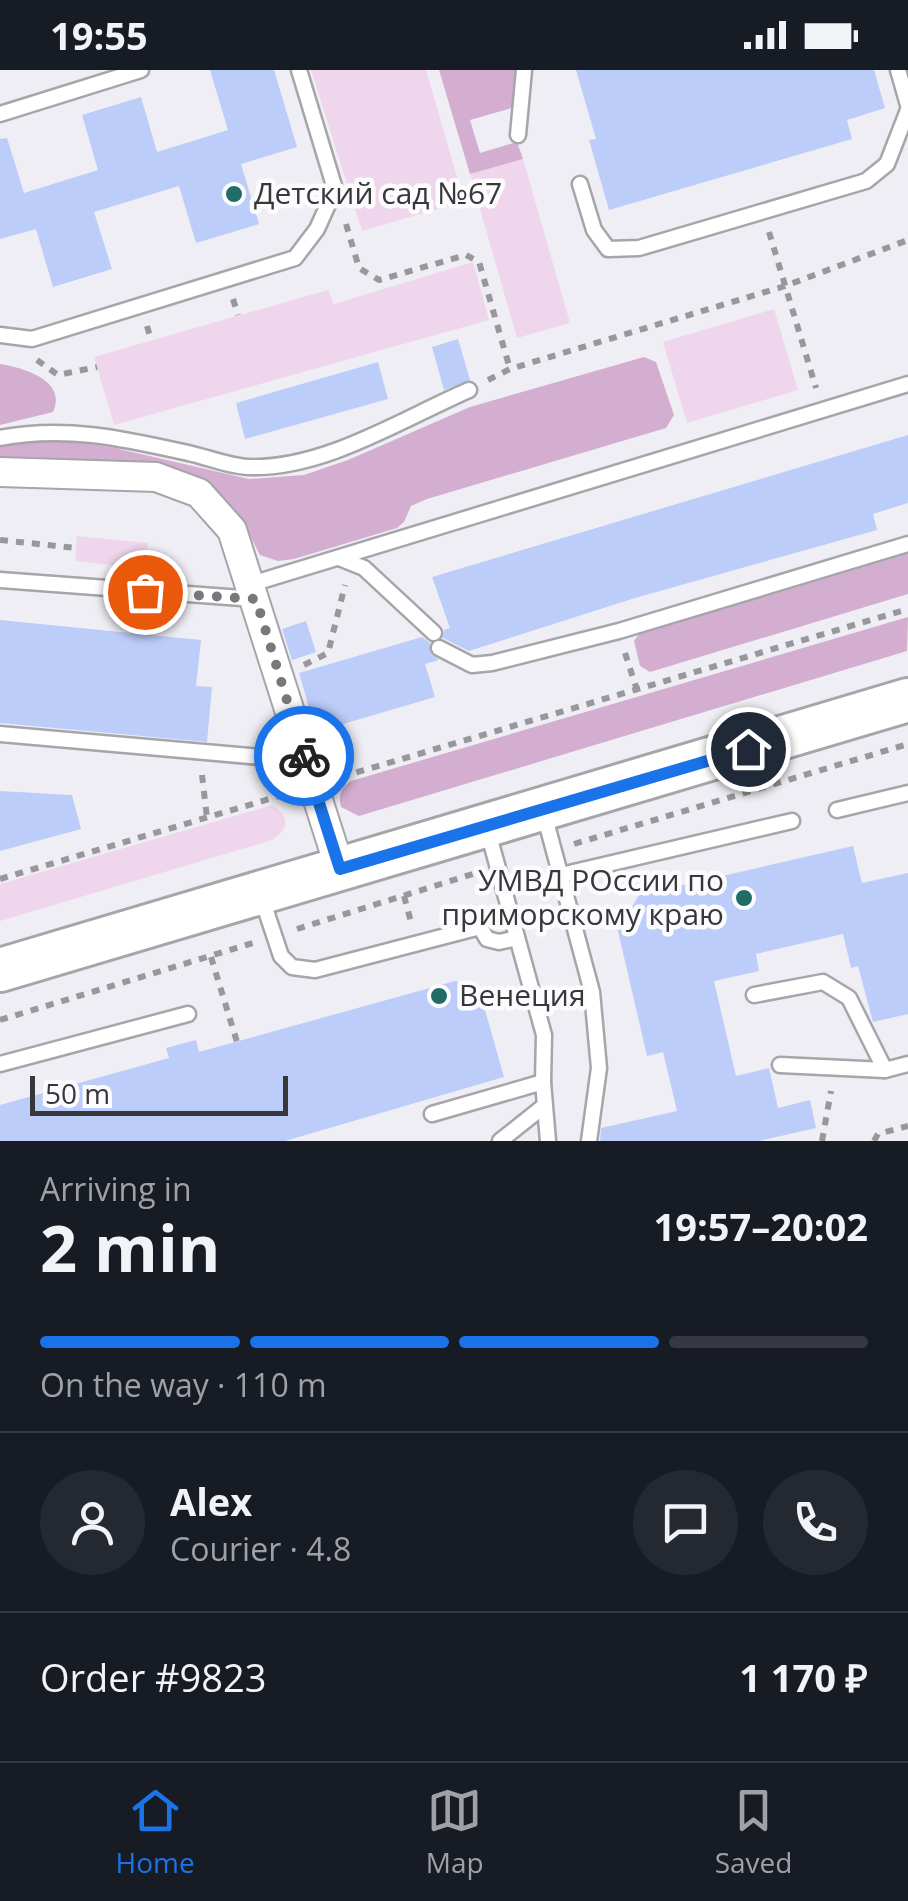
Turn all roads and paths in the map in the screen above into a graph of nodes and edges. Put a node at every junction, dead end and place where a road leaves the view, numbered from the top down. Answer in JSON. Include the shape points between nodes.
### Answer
{"nodes":[{"id":1,"x":141,"y":70,"type":"edge"},
{"id":2,"x":299,"y":70,"type":"edge"},
{"id":3,"x":524,"y":70,"type":"edge"},
{"id":4,"x":898,"y":70,"type":"edge"},
{"id":5,"x":908,"y":108,"type":"edge"},
{"id":6,"x":0,"y":114,"type":"edge"},
{"id":7,"x":518,"y":135,"type":"dead end"},
{"id":8,"x":580,"y":184,"type":"dead end"},
{"id":9,"x":763,"y":212,"type":"junction"},
{"id":10,"x":908,"y":240,"type":"edge"},
{"id":11,"x":359,"y":268,"type":"dead end"},
{"id":12,"x":785,"y":286,"type":"junction"},
{"id":13,"x":0,"y":335,"type":"edge"},
{"id":14,"x":38,"y":361,"type":"dead end"},
{"id":15,"x":98,"y":367,"type":"dead end"},
{"id":16,"x":510,"y":369,"type":"junction"},
{"id":17,"x":908,"y":384,"type":"edge"},
{"id":18,"x":469,"y":390,"type":"joint"},
{"id":19,"x":823,"y":410,"type":"junction"},
{"id":20,"x":0,"y":438,"type":"edge"},
{"id":21,"x":0,"y":472,"type":"edge"},
{"id":22,"x":0,"y":540,"type":"edge"},
{"id":23,"x":36,"y":544,"type":"junction"},
{"id":24,"x":908,"y":544,"type":"edge"},
{"id":25,"x":76,"y":548,"type":"dead end"},
{"id":26,"x":36,"y":554,"type":"dead end"},
{"id":27,"x":344,"y":560,"type":"junction"},
{"id":28,"x":0,"y":580,"type":"edge"},
{"id":29,"x":253,"y":591,"type":"junction"},
{"id":30,"x":908,"y":609,"type":"edge"},
{"id":31,"x":618,"y":631,"type":"junction"},
{"id":32,"x":278,"y":672,"type":"junction"},
{"id":33,"x":637,"y":690,"type":"junction"},
{"id":34,"x":908,"y":700,"type":"edge"},
{"id":35,"x":0,"y":734,"type":"edge"},
{"id":36,"x":908,"y":744,"type":"edge"},
{"id":37,"x":199,"y":753,"type":"junction"},
{"id":38,"x":310,"y":773,"type":"junction"},
{"id":39,"x":908,"y":793,"type":"edge"},
{"id":40,"x":838,"y":810,"type":"dead end"},
{"id":41,"x":207,"y":818,"type":"junction"},
{"id":42,"x":792,"y":821,"type":"dead end"},
{"id":43,"x":548,"y":830,"type":"junction"},
{"id":44,"x":492,"y":846,"type":"junction"},
{"id":45,"x":340,"y":869,"type":"junction"},
{"id":46,"x":560,"y":875,"type":"junction"},
{"id":47,"x":0,"y":879,"type":"edge"},
{"id":48,"x":260,"y":892,"type":"junction"},
{"id":49,"x":406,"y":902,"type":"dead end"},
{"id":50,"x":410,"y":920,"type":"dead end"},
{"id":51,"x":273,"y":936,"type":"junction"},
{"id":52,"x":517,"y":938,"type":"junction"},
{"id":53,"x":210,"y":956,"type":"junction"},
{"id":54,"x":0,"y":970,"type":"edge"},
{"id":55,"x":754,"y":995,"type":"dead end"},
{"id":56,"x":188,"y":1014,"type":"dead end"},
{"id":57,"x":0,"y":1020,"type":"edge"},
{"id":58,"x":238,"y":1042,"type":"dead end"},
{"id":59,"x":0,"y":1064,"type":"edge"},
{"id":60,"x":908,"y":1064,"type":"edge"},
{"id":61,"x":780,"y":1065,"type":"dead end"},
{"id":62,"x":884,"y":1070,"type":"junction"},
{"id":63,"x":543,"y":1082,"type":"junction"},
{"id":64,"x":830,"y":1105,"type":"dead end"},
{"id":65,"x":544,"y":1106,"type":"junction"},
{"id":66,"x":432,"y":1114,"type":"dead end"},
{"id":67,"x":908,"y":1126,"type":"edge"},
{"id":68,"x":500,"y":1141,"type":"edge"},
{"id":69,"x":548,"y":1141,"type":"edge"},
{"id":70,"x":590,"y":1141,"type":"edge"},
{"id":71,"x":822,"y":1141,"type":"edge"},
{"id":72,"x":874,"y":1141,"type":"edge"}],
"edges":[{"from":1,"to":6,"type":"lane"},
{"from":2,"to":13,"type":"lane","via":[[335,189],[295,258],[32,339]]},
{"from":3,"to":7,"type":"lane"},
{"from":4,"to":5,"type":"lane"},
{"from":5,"to":9,"type":"lane","via":[[887,164],[866,182]]},
{"from":8,"to":9,"type":"lane","via":[[594,230],[608,249],[638,248]]},
{"from":9,"to":12,"type":"path"},
{"from":10,"to":12,"type":"path"},
{"from":11,"to":16,"type":"path","via":[[379,280],[466,255],[480,262]]},
{"from":12,"to":16,"type":"path"},
{"from":12,"to":19,"type":"path"},
{"from":14,"to":15,"type":"path","via":[[58,375]]},
{"from":16,"to":18,"type":"path"},
{"from":17,"to":19,"type":"lane"},
{"from":18,"to":20,"type":"lane","via":[[340,449],[247,467],[115,436],[54,431]]},
{"from":19,"to":27,"type":"lane"},
{"from":21,"to":29,"type":"street","via":[[156,477],[199,493],[232,530]]},
{"from":22,"to":23,"type":"path"},
{"from":23,"to":25,"type":"path"},
{"from":23,"to":26,"type":"path"},
{"from":24,"to":31,"type":"lane"},
{"from":27,"to":29,"type":"lane"},
{"from":27,"to":31,"type":"lane","via":[[364,568],[436,641],[472,665]]},
{"from":27,"to":32,"type":"path","via":[[328,652]]},
{"from":28,"to":29,"type":"lane"},
{"from":29,"to":32,"type":"street"},
{"from":30,"to":33,"type":"path"},
{"from":31,"to":33,"type":"path"},
{"from":32,"to":38,"type":"street"},
{"from":33,"to":38,"type":"path"},
{"from":34,"to":43,"type":"main road"},
{"from":35,"to":37,"type":"lane"},
{"from":36,"to":43,"type":"path"},
{"from":37,"to":38,"type":"lane"},
{"from":37,"to":41,"type":"path"},
{"from":38,"to":41,"type":"path"},
{"from":38,"to":45,"type":"street"},
{"from":39,"to":40,"type":"lane"},
{"from":41,"to":47,"type":"path"},
{"from":42,"to":46,"type":"lane"},
{"from":43,"to":44,"type":"main road"},
{"from":43,"to":46,"type":"lane"},
{"from":44,"to":45,"type":"main road"},
{"from":44,"to":51,"type":"path"},
{"from":44,"to":52,"type":"lane"},
{"from":45,"to":48,"type":"main road"},
{"from":46,"to":70,"type":"lane","via":[[592,992],[599,1068]]},
{"from":48,"to":51,"type":"lane"},
{"from":48,"to":54,"type":"main road"},
{"from":49,"to":50,"type":"path"},
{"from":51,"to":52,"type":"lane","via":[[292,966],[316,970],[480,927],[487,939]]},
{"from":51,"to":53,"type":"path"},
{"from":52,"to":63,"type":"lane","via":[[544,1035]]},
{"from":53,"to":57,"type":"path"},
{"from":53,"to":58,"type":"path"},
{"from":55,"to":62,"type":"lane","via":[[823,982],[849,998]]},
{"from":56,"to":59,"type":"lane"},
{"from":60,"to":62,"type":"lane"},
{"from":61,"to":62,"type":"lane"},
{"from":63,"to":65,"type":"lane"},
{"from":63,"to":66,"type":"lane"},
{"from":64,"to":71,"type":"path"},
{"from":65,"to":68,"type":"lane"},
{"from":65,"to":69,"type":"lane"},
{"from":67,"to":72,"type":"path"}]}
